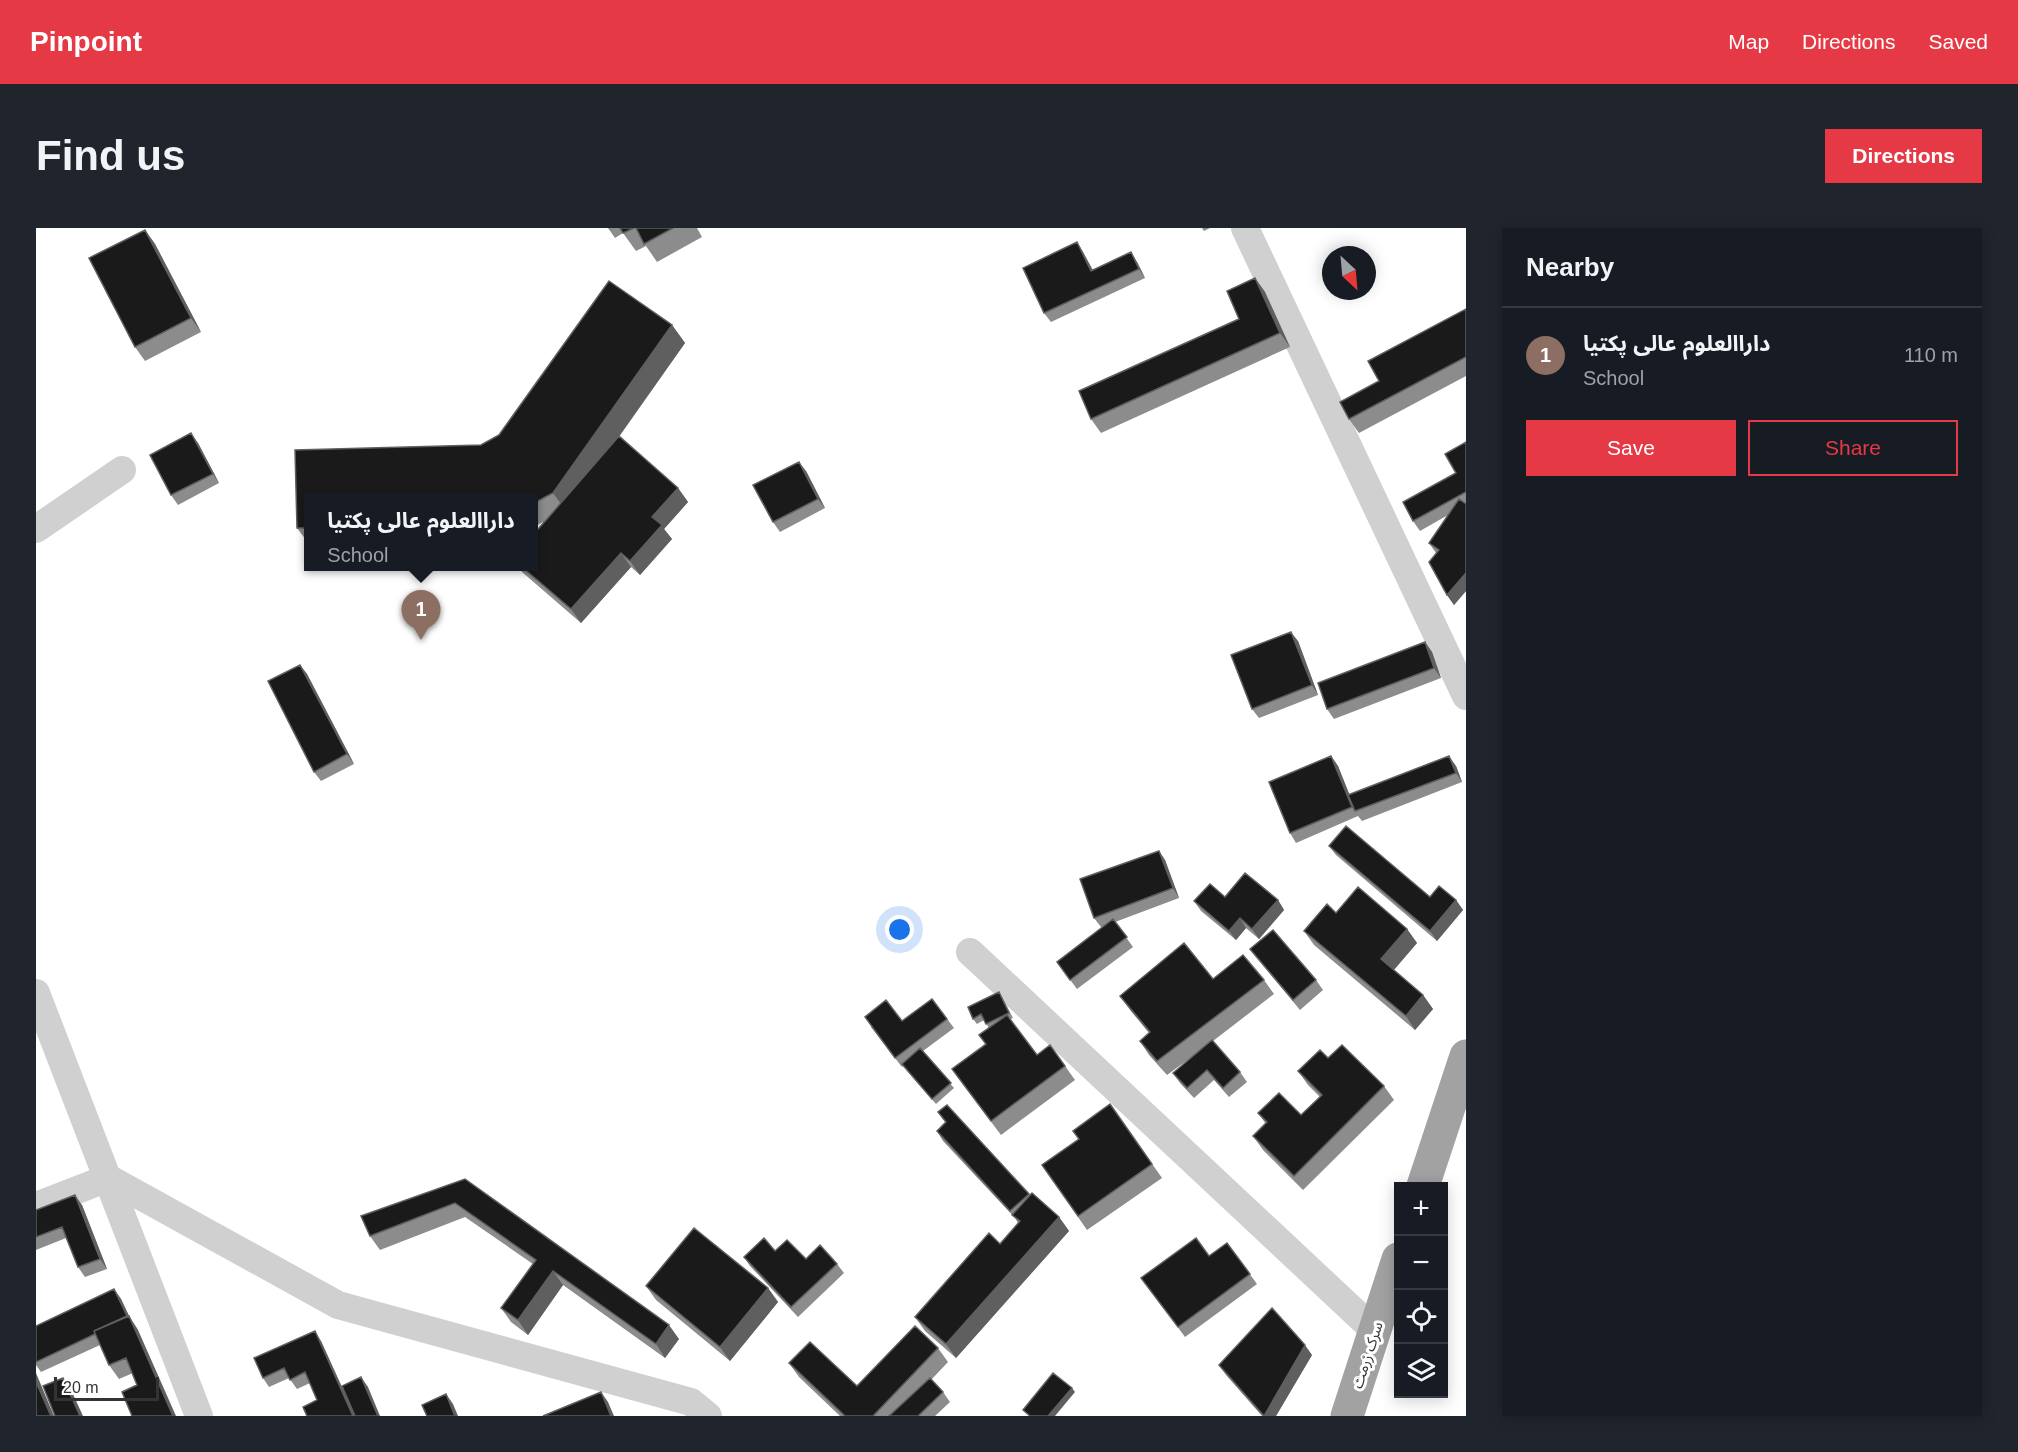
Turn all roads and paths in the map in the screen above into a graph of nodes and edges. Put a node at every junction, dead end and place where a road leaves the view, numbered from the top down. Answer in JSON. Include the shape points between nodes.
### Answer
{"nodes":[{"id":1,"x":1245,"y":228,"type":"edge"},
{"id":2,"x":122,"y":470,"type":"dead end"},
{"id":3,"x":36,"y":528,"type":"edge"},
{"id":4,"x":1466,"y":696,"type":"edge"},
{"id":5,"x":969,"y":952,"type":"dead end"},
{"id":6,"x":36,"y":993,"type":"edge"},
{"id":7,"x":1466,"y":1056,"type":"edge"},
{"id":8,"x":108,"y":1178,"type":"junction"},
{"id":9,"x":1424,"y":1182,"type":"edge"},
{"id":10,"x":36,"y":1206,"type":"edge"},
{"id":11,"x":1394,"y":1271,"type":"edge"},
{"id":12,"x":1375,"y":1330,"type":"junction"},
{"id":13,"x":199,"y":1416,"type":"edge"},
{"id":14,"x":708,"y":1416,"type":"edge"},
{"id":15,"x":1347,"y":1416,"type":"edge"}],
"edges":[{"from":1,"to":4,"type":"street"},
{"from":2,"to":3,"type":"street"},
{"from":5,"to":12,"type":"street"},
{"from":6,"to":8,"type":"street"},
{"from":7,"to":9,"type":"highway"},
{"from":8,"to":10,"type":"street"},
{"from":8,"to":13,"type":"street"},
{"from":8,"to":14,"type":"street","via":[[338,1305],[691,1402]]},
{"from":11,"to":12,"type":"highway","name":"سرک زرمت"},
{"from":12,"to":15,"type":"highway","name":"سرک زرمت"}]}
